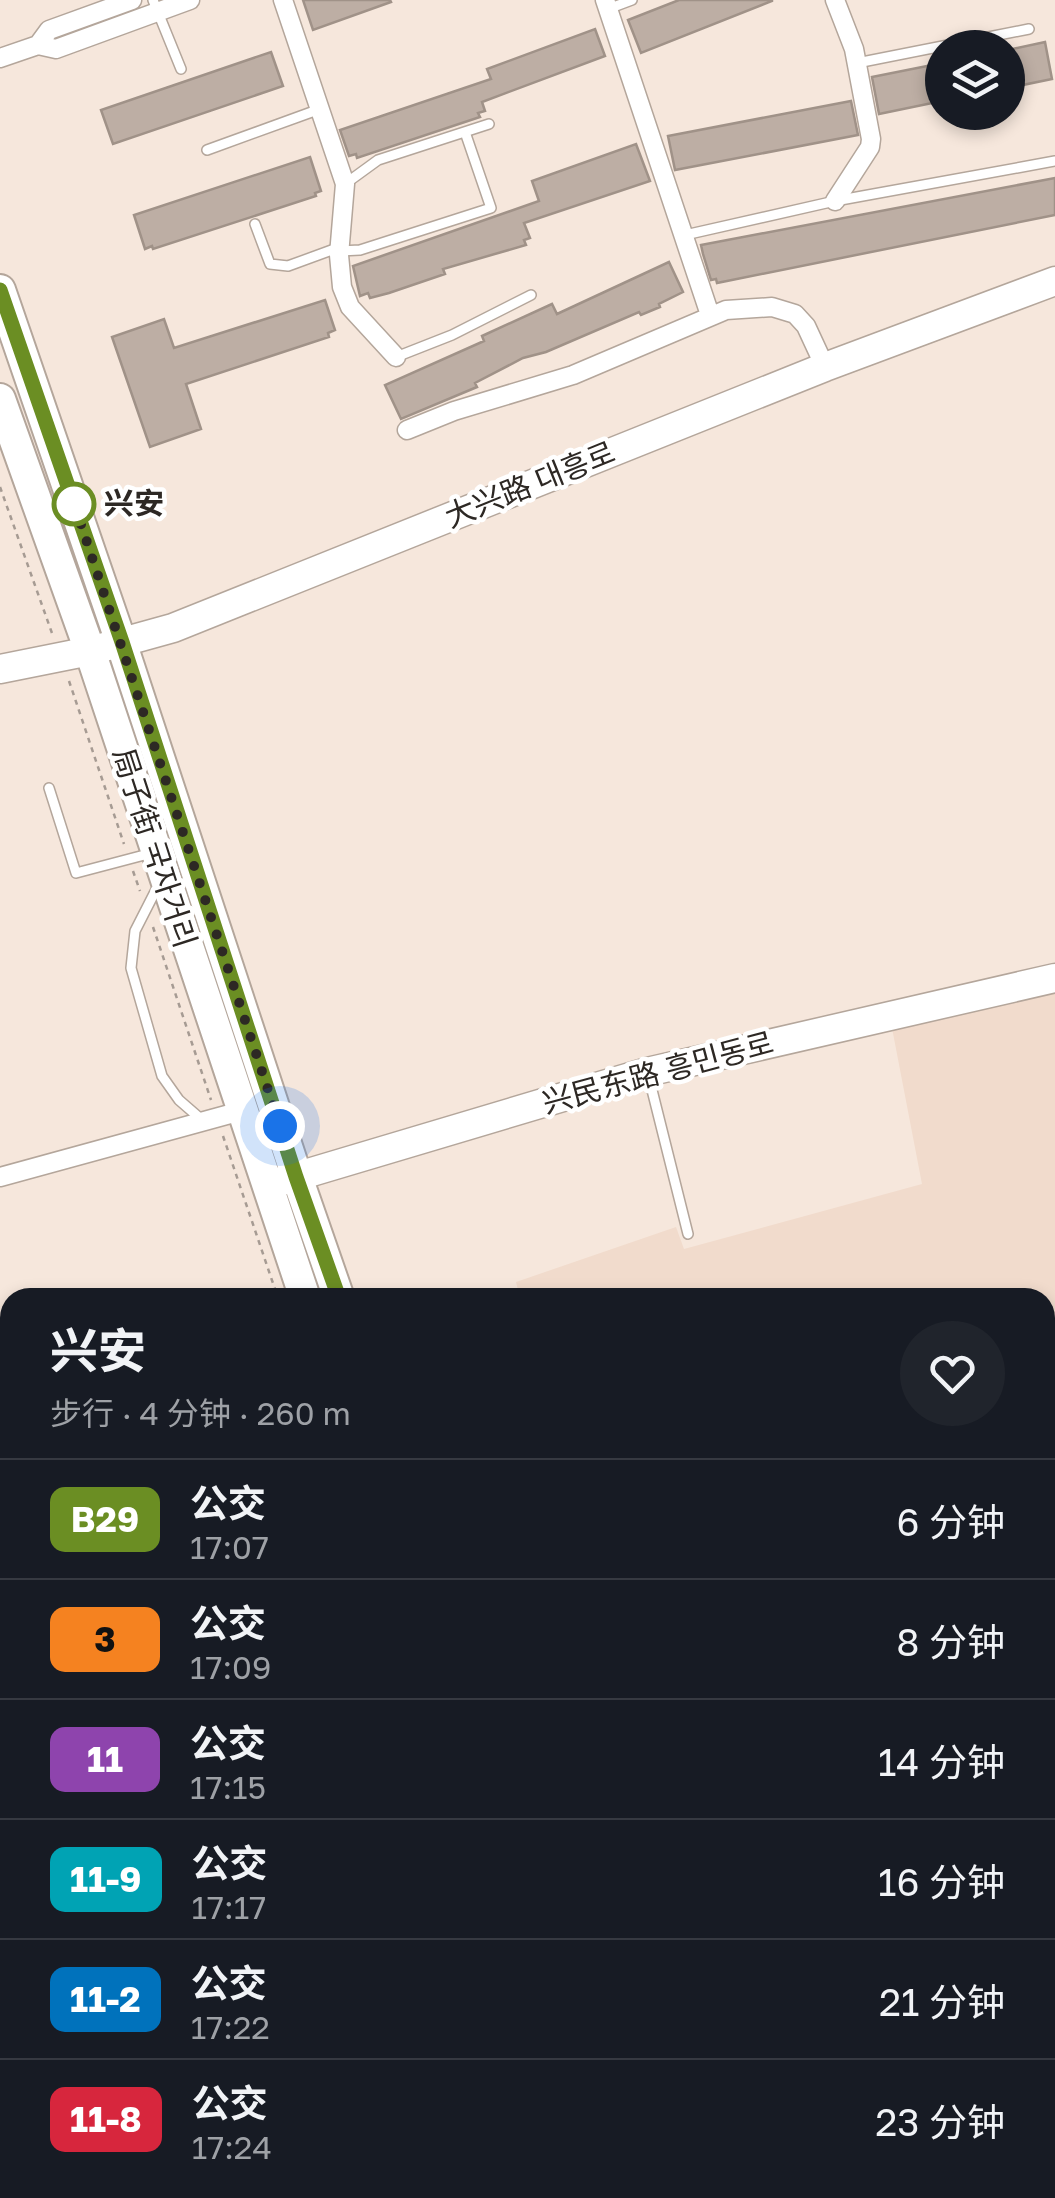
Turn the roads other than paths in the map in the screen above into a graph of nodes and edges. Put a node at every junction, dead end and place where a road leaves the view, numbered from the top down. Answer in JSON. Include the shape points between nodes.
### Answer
{"nodes":[{"id":1,"x":132,"y":0,"type":"edge"},
{"id":2,"x":190,"y":0,"type":"edge"},
{"id":3,"x":284,"y":0,"type":"edge"},
{"id":4,"x":632,"y":0,"type":"edge"},
{"id":5,"x":835,"y":0,"type":"edge"},
{"id":6,"x":606,"y":5,"type":"edge"},
{"id":7,"x":156,"y":6,"type":"edge"},
{"id":8,"x":1029,"y":29,"type":"dead end"},
{"id":9,"x":38,"y":45,"type":"junction"},
{"id":10,"x":0,"y":58,"type":"edge"},
{"id":11,"x":857,"y":63,"type":"junction"},
{"id":12,"x":181,"y":69,"type":"dead end"},
{"id":13,"x":320,"y":110,"type":"junction"},
{"id":14,"x":489,"y":124,"type":"dead end"},
{"id":15,"x":465,"y":132,"type":"junction"},
{"id":16,"x":207,"y":150,"type":"dead end"},
{"id":17,"x":1055,"y":160,"type":"edge"},
{"id":18,"x":345,"y":184,"type":"junction"},
{"id":19,"x":835,"y":201,"type":"junction"},
{"id":20,"x":254,"y":224,"type":"dead end"},
{"id":21,"x":685,"y":235,"type":"junction"},
{"id":22,"x":340,"y":249,"type":"junction"},
{"id":23,"x":1055,"y":281,"type":"edge"},
{"id":24,"x":0,"y":290,"type":"edge"},
{"id":25,"x":531,"y":295,"type":"dead end"},
{"id":26,"x":710,"y":315,"type":"junction"},
{"id":27,"x":396,"y":357,"type":"joint"},
{"id":28,"x":825,"y":367,"type":"junction"},
{"id":29,"x":0,"y":400,"type":"edge"},
{"id":30,"x":406,"y":430,"type":"dead end"},
{"id":31,"x":122,"y":642,"type":"junction"},
{"id":32,"x":90,"y":651,"type":"junction"},
{"id":33,"x":0,"y":669,"type":"edge"},
{"id":34,"x":49,"y":788,"type":"dead end"},
{"id":35,"x":160,"y":864,"type":"junction"},
{"id":36,"x":1055,"y":978,"type":"edge"},
{"id":37,"x":648,"y":1072,"type":"junction"},
{"id":38,"x":241,"y":1111,"type":"junction"},
{"id":39,"x":204,"y":1122,"type":"junction"},
{"id":40,"x":0,"y":1177,"type":"edge"},
{"id":41,"x":296,"y":1177,"type":"junction"},
{"id":42,"x":266,"y":1186,"type":"junction"},
{"id":43,"x":688,"y":1234,"type":"dead end"},
{"id":44,"x":302,"y":1288,"type":"edge"},
{"id":45,"x":336,"y":1288,"type":"edge"}],
"edges":[{"from":1,"to":9,"type":"street","via":[[49,30]]},
{"from":2,"to":7,"type":"street"},
{"from":3,"to":13,"type":"street"},
{"from":4,"to":6,"type":"lane"},
{"from":5,"to":11,"type":"street"},
{"from":6,"to":21,"type":"street"},
{"from":7,"to":9,"type":"street","via":[[56,49]]},
{"from":7,"to":12,"type":"lane"},
{"from":8,"to":11,"type":"lane"},
{"from":9,"to":10,"type":"street"},
{"from":11,"to":19,"type":"street","via":[[870,146]]},
{"from":13,"to":16,"type":"lane"},
{"from":13,"to":18,"type":"street"},
{"from":14,"to":15,"type":"lane"},
{"from":15,"to":18,"type":"lane","via":[[378,160]]},
{"from":15,"to":22,"type":"lane","via":[[490,208],[360,250]]},
{"from":17,"to":19,"type":"lane"},
{"from":18,"to":22,"type":"street"},
{"from":19,"to":21,"type":"lane"},
{"from":20,"to":22,"type":"lane","via":[[270,264],[288,266]]},
{"from":21,"to":26,"type":"street"},
{"from":22,"to":27,"type":"street","via":[[350,307]]},
{"from":23,"to":28,"type":"street","name":"大兴路 대흥로"},
{"from":24,"to":31,"type":"main road","name":"局子街 국자거리"},
{"from":25,"to":27,"type":"lane"},
{"from":26,"to":28,"type":"street","via":[[784,309],[806,326]]},
{"from":26,"to":30,"type":"street","via":[[573,375]]},
{"from":28,"to":31,"type":"street","name":"大兴路 대흥로","via":[[173,628]]},
{"from":29,"to":32,"type":"main road","name":"局子街 국자거리"},
{"from":31,"to":32,"type":"street","name":"大兴路 대흥로"},
{"from":31,"to":41,"type":"main road","name":"局子街 국자거리"},
{"from":32,"to":33,"type":"street","name":"大兴路 대흥로"},
{"from":32,"to":35,"type":"main road","name":"局子街 국자거리"},
{"from":34,"to":35,"type":"lane","via":[[76,872]]},
{"from":35,"to":38,"type":"main road","name":"局子街 국자거리"},
{"from":35,"to":39,"type":"lane","via":[[135,931],[131,968],[162,1076]]},
{"from":36,"to":37,"type":"street","name":"兴民东路 흥민동로"},
{"from":37,"to":41,"type":"street","name":"兴民东路 흥민동로"},
{"from":37,"to":43,"type":"lane"},
{"from":38,"to":39,"type":"street"},
{"from":38,"to":42,"type":"main road","name":"局子街 국자거리"},
{"from":39,"to":40,"type":"street"},
{"from":41,"to":42,"type":"street","name":"兴民东路 흥민동로"},
{"from":41,"to":45,"type":"main road","name":"局子街 국자거리"},
{"from":42,"to":44,"type":"main road","name":"局子街 국자거리"}]}
